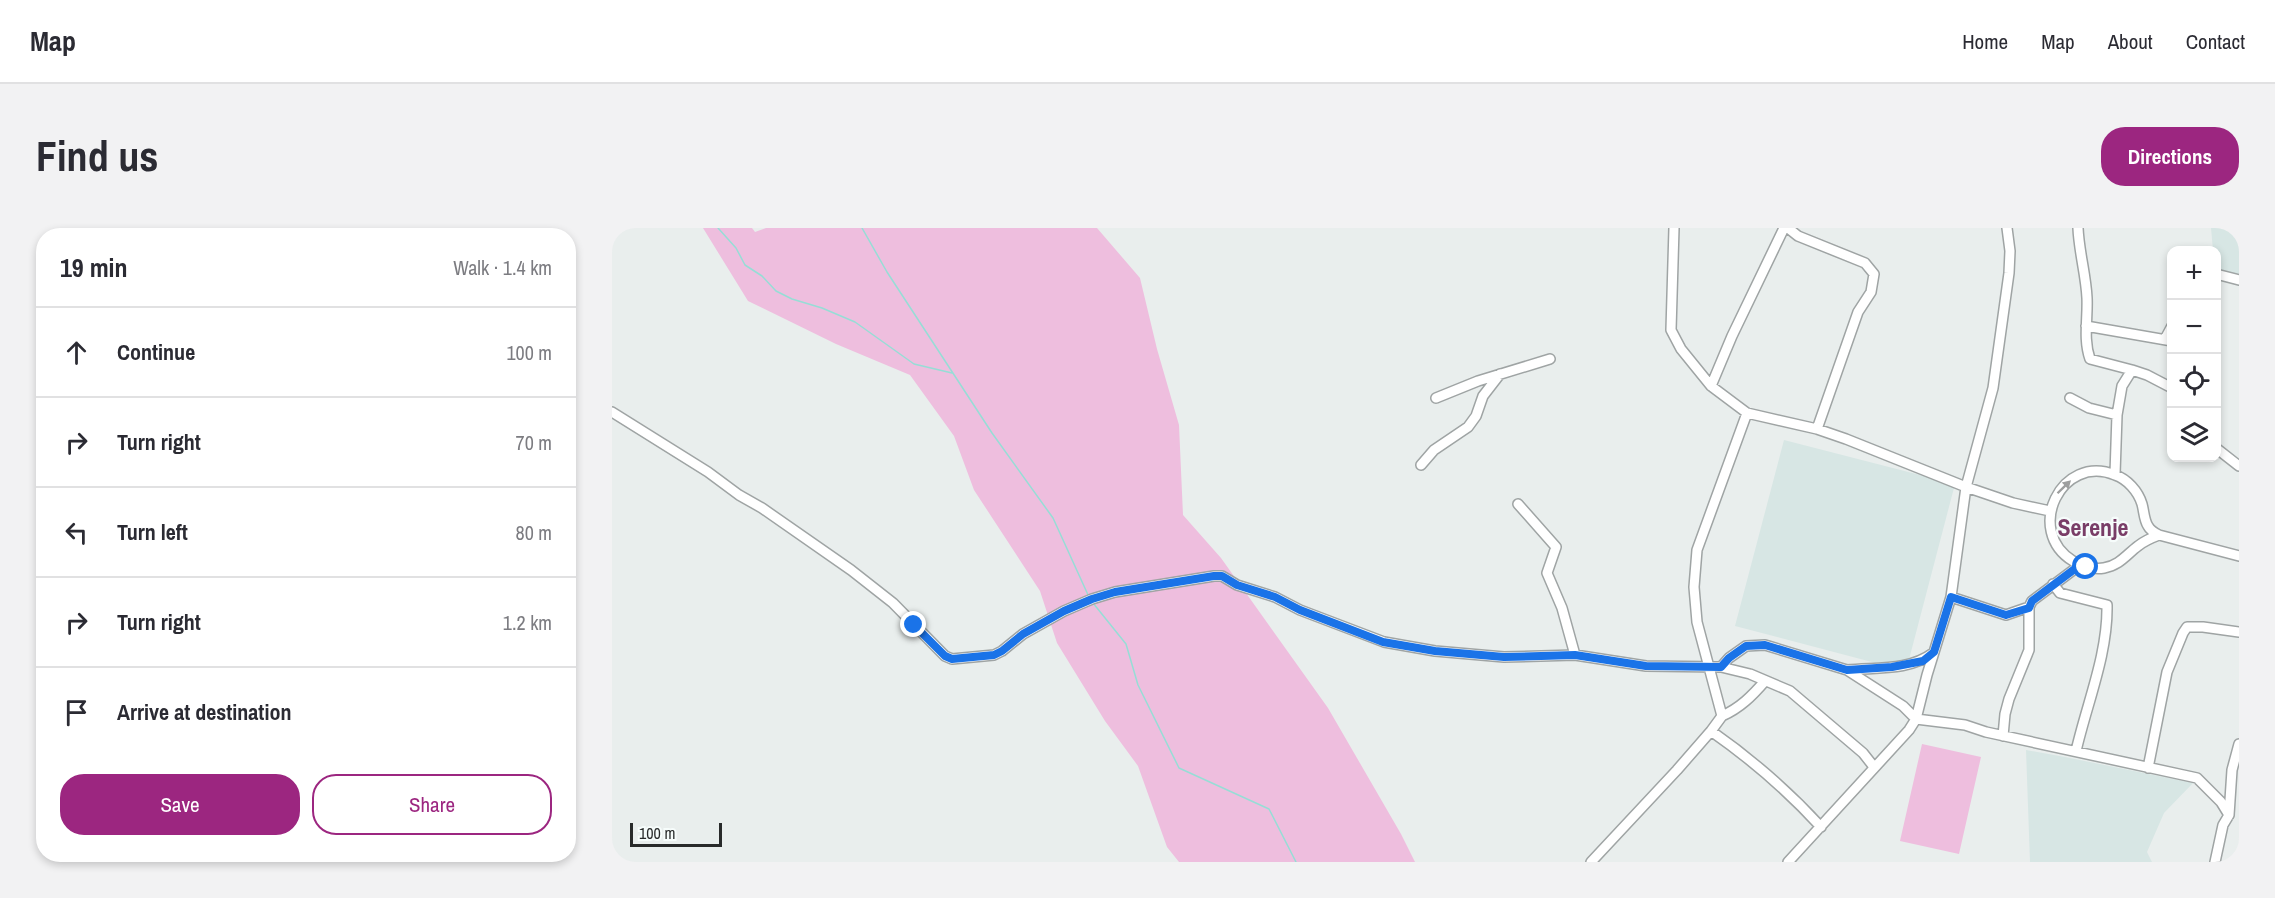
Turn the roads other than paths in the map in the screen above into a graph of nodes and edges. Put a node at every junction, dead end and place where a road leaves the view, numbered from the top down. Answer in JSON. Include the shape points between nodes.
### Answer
{"nodes":[{"id":1,"x":1674,"y":228,"type":"edge"},
{"id":2,"x":1786,"y":228,"type":"edge"},
{"id":3,"x":2007,"y":228,"type":"edge"},
{"id":4,"x":2078,"y":228,"type":"edge"},
{"id":5,"x":2221,"y":275,"type":"edge"},
{"id":6,"x":2239,"y":280,"type":"edge"},
{"id":7,"x":2086,"y":326,"type":"junction"},
{"id":8,"x":2167,"y":340,"type":"edge"},
{"id":9,"x":1550,"y":359,"type":"dead end"},
{"id":10,"x":2110,"y":364,"type":"junction"},
{"id":11,"x":2132,"y":370,"type":"junction"},
{"id":12,"x":1500,"y":374,"type":"junction"},
{"id":13,"x":2167,"y":385,"type":"edge"},
{"id":14,"x":1711,"y":386,"type":"junction"},
{"id":15,"x":2122,"y":386,"type":"junction"},
{"id":16,"x":1436,"y":398,"type":"dead end"},
{"id":17,"x":2070,"y":398,"type":"dead end"},
{"id":18,"x":612,"y":412,"type":"edge"},
{"id":19,"x":1747,"y":413,"type":"junction"},
{"id":20,"x":2117,"y":415,"type":"junction"},
{"id":21,"x":1816,"y":429,"type":"junction"},
{"id":22,"x":2221,"y":451,"type":"edge"},
{"id":23,"x":1421,"y":465,"type":"dead end"},
{"id":24,"x":2239,"y":466,"type":"edge"},
{"id":25,"x":2115,"y":474,"type":"junction"},
{"id":26,"x":1966,"y":487,"type":"junction"},
{"id":27,"x":1518,"y":504,"type":"dead end"},
{"id":28,"x":2050,"y":511,"type":"junction"},
{"id":29,"x":2158,"y":535,"type":"junction"},
{"id":30,"x":2239,"y":556,"type":"edge"},
{"id":31,"x":2080,"y":565,"type":"junction"},
{"id":32,"x":2053,"y":585,"type":"junction"},
{"id":33,"x":1951,"y":597,"type":"junction"},
{"id":34,"x":2029,"y":608,"type":"junction"},
{"id":35,"x":2239,"y":632,"type":"edge"},
{"id":36,"x":1934,"y":652,"type":"junction"},
{"id":37,"x":1575,"y":655,"type":"junction"},
{"id":38,"x":1721,"y":667,"type":"junction"},
{"id":39,"x":1710,"y":668,"type":"junction"},
{"id":40,"x":1847,"y":670,"type":"junction"},
{"id":41,"x":1765,"y":681,"type":"junction"},
{"id":42,"x":1722,"y":716,"type":"junction"},
{"id":43,"x":1916,"y":719,"type":"junction"},
{"id":44,"x":1711,"y":731,"type":"junction"},
{"id":45,"x":2003,"y":736,"type":"junction"},
{"id":46,"x":2239,"y":744,"type":"edge"},
{"id":47,"x":2076,"y":751,"type":"junction"},
{"id":48,"x":1874,"y":766,"type":"junction"},
{"id":49,"x":2148,"y":768,"type":"junction"},
{"id":50,"x":2229,"y":815,"type":"junction"},
{"id":51,"x":1821,"y":827,"type":"junction"},
{"id":52,"x":1591,"y":862,"type":"edge"},
{"id":53,"x":1788,"y":862,"type":"edge"},
{"id":54,"x":2215,"y":862,"type":"edge"}],
"edges":[{"from":1,"to":14,"type":"street","via":[[1671,330]]},
{"from":2,"to":14,"type":"street"},
{"from":2,"to":21,"type":"street","via":[[1865,263],[1874,274],[1871,292],[1854,323]]},
{"from":3,"to":26,"type":"street","via":[[2009,273],[1993,388]]},
{"from":4,"to":7,"type":"street","via":[[2087,299]]},
{"from":5,"to":6,"type":"street"},
{"from":7,"to":8,"type":"street"},
{"from":7,"to":10,"type":"street","via":[[2090,359]]},
{"from":9,"to":12,"type":"street"},
{"from":10,"to":11,"type":"street"},
{"from":10,"to":15,"type":"street","via":[[2119,374]]},
{"from":11,"to":13,"type":"street"},
{"from":11,"to":15,"type":"street"},
{"from":12,"to":16,"type":"street"},
{"from":12,"to":23,"type":"street","via":[[1483,396],[1468,427],[1434,450]]},
{"from":14,"to":19,"type":"street"},
{"from":15,"to":20,"type":"street"},
{"from":17,"to":20,"type":"street"},
{"from":18,"to":37,"type":"street","via":[[798,531],[893,603],[952,659],[994,655],[1023,634],[1092,599],[1214,576],[1383,642],[1504,657]]},
{"from":19,"to":21,"type":"street"},
{"from":19,"to":39,"type":"street","via":[[1697,550],[1696,622]]},
{"from":20,"to":25,"type":"street"},
{"from":21,"to":26,"type":"street"},
{"from":22,"to":24,"type":"street"},
{"from":28,"to":25,"type":"street","one_way":true,"via":[[2067,482],[2081,473]]},
{"from":25,"to":29,"type":"street","via":[[2136,491],[2148,527]]},
{"from":26,"to":28,"type":"street"},
{"from":26,"to":33,"type":"street"},
{"from":27,"to":37,"type":"street","via":[[1556,547],[1547,573]]},
{"from":28,"to":31,"type":"street","via":[[2052,534],[2058,547]]},
{"from":29,"to":30,"type":"street"},
{"from":29,"to":31,"type":"street","via":[[2115,565]]},
{"from":31,"to":32,"type":"street"},
{"from":32,"to":34,"type":"street"},
{"from":32,"to":47,"type":"street","via":[[2060,593],[2107,604],[2104,639]]},
{"from":33,"to":34,"type":"street","via":[[2006,615]]},
{"from":33,"to":36,"type":"street"},
{"from":34,"to":45,"type":"street","via":[[2029,650],[2005,714]]},
{"from":35,"to":49,"type":"street","via":[[2187,627],[2167,672]]},
{"from":36,"to":40,"type":"street","via":[[1923,661]]},
{"from":36,"to":43,"type":"street"},
{"from":37,"to":39,"type":"street","via":[[1646,666]]},
{"from":38,"to":39,"type":"street"},
{"from":38,"to":40,"type":"street","via":[[1746,646],[1765,645]]},
{"from":38,"to":41,"type":"street"},
{"from":39,"to":42,"type":"street"},
{"from":40,"to":43,"type":"street","via":[[1903,706]]},
{"from":41,"to":42,"type":"street","via":[[1737,709]]},
{"from":41,"to":48,"type":"street","via":[[1790,691]]},
{"from":42,"to":44,"type":"street"},
{"from":43,"to":45,"type":"street","via":[[1965,725]]},
{"from":43,"to":48,"type":"street"},
{"from":44,"to":51,"type":"street","via":[[1801,805]]},
{"from":44,"to":52,"type":"street"},
{"from":45,"to":47,"type":"street"},
{"from":46,"to":50,"type":"street","via":[[2232,770]]},
{"from":47,"to":49,"type":"street"},
{"from":48,"to":51,"type":"street"},
{"from":49,"to":50,"type":"street","via":[[2197,778]]},
{"from":50,"to":54,"type":"street"},
{"from":51,"to":53,"type":"street"}]}
